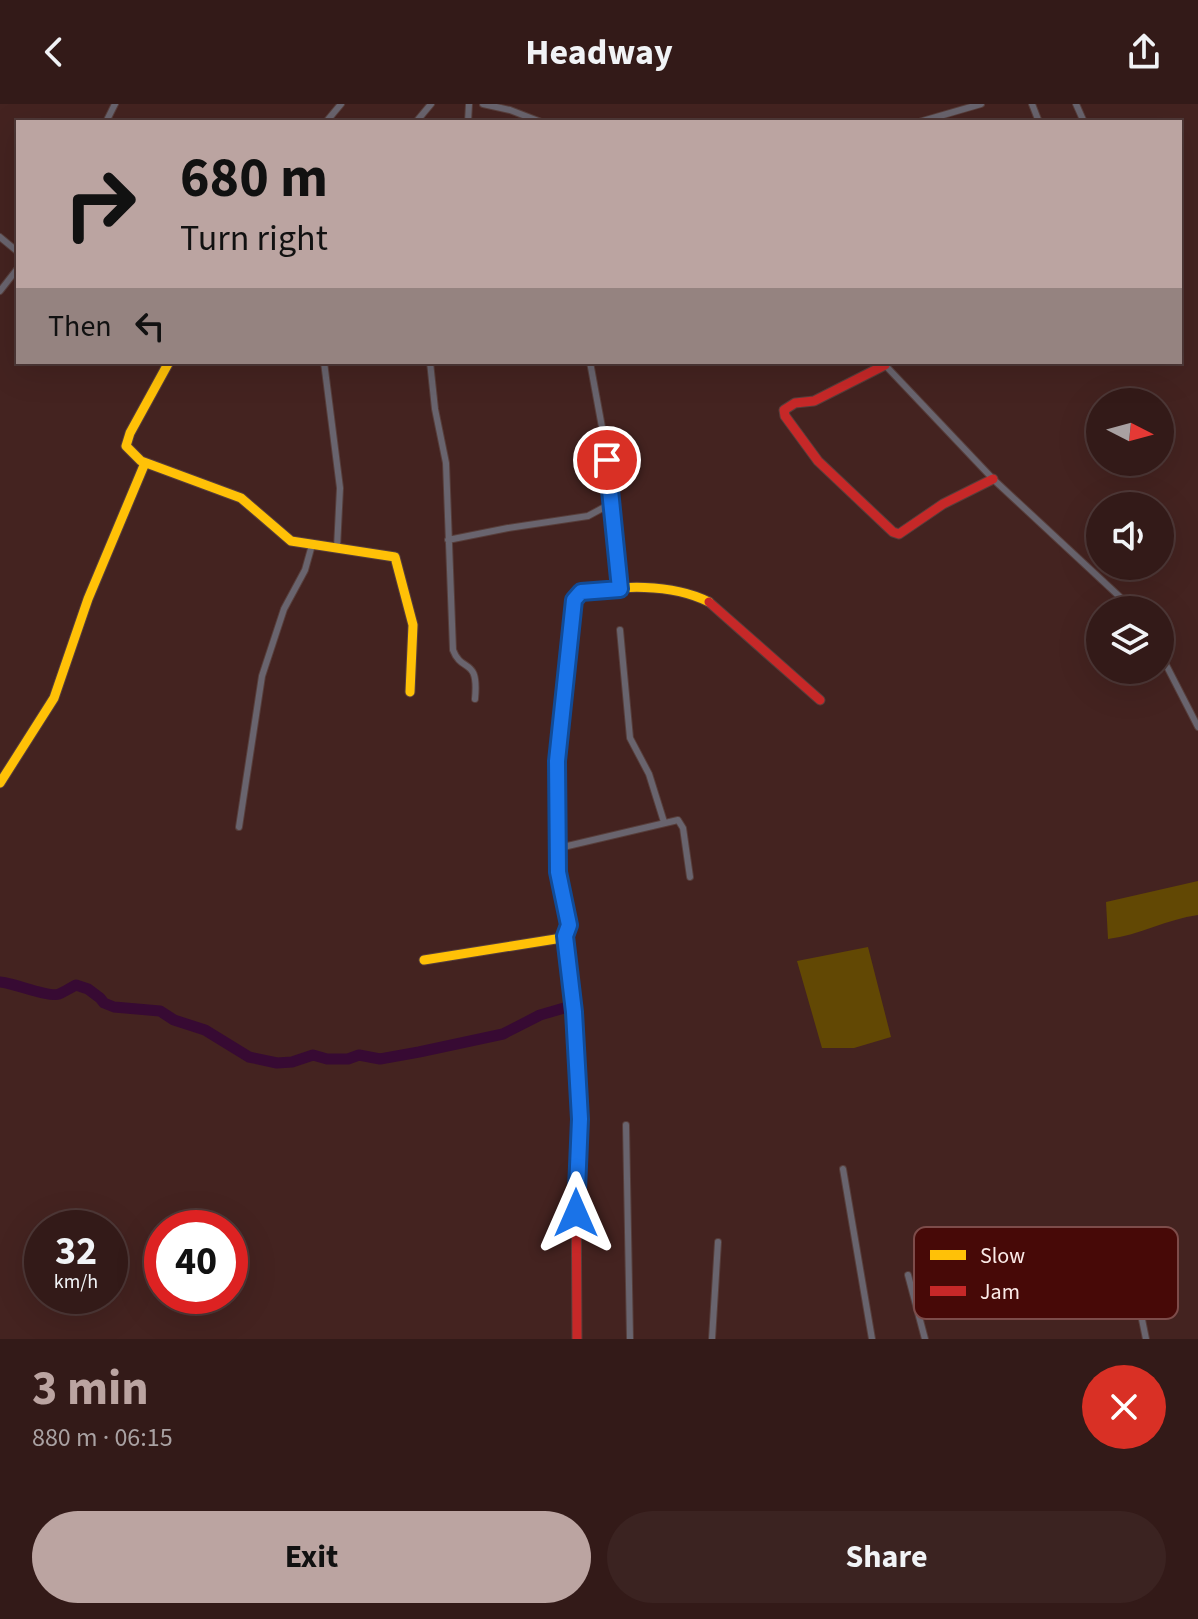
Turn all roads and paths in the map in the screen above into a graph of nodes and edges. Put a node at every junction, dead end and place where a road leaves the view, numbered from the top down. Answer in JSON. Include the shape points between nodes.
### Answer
{"nodes":[{"id":1,"x":341,"y":104,"type":"edge"},
{"id":2,"x":431,"y":104,"type":"edge"},
{"id":3,"x":483,"y":104,"type":"edge"},
{"id":4,"x":981,"y":104,"type":"edge"},
{"id":5,"x":328,"y":120,"type":"edge"},
{"id":6,"x":418,"y":120,"type":"edge"},
{"id":7,"x":536,"y":120,"type":"edge"},
{"id":8,"x":926,"y":120,"type":"edge"},
{"id":9,"x":0,"y":237,"type":"edge"},
{"id":10,"x":16,"y":250,"type":"edge"},
{"id":11,"x":16,"y":271,"type":"edge"},
{"id":12,"x":0,"y":291,"type":"edge"},
{"id":13,"x":168,"y":364,"type":"edge"},
{"id":14,"x":324,"y":364,"type":"edge"},
{"id":15,"x":430,"y":364,"type":"edge"},
{"id":16,"x":590,"y":364,"type":"edge"},
{"id":17,"x":881,"y":364,"type":"edge"},
{"id":18,"x":884,"y":364,"type":"edge"},
{"id":19,"x":145,"y":463,"type":"junction"},
{"id":20,"x":993,"y":479,"type":"junction"},
{"id":21,"x":612,"y":503,"type":"junction"},
{"id":22,"x":448,"y":540,"type":"junction"},
{"id":23,"x":312,"y":545,"type":"junction"},
{"id":24,"x":337,"y":548,"type":"junction"},
{"id":25,"x":620,"y":589,"type":"junction"},
{"id":26,"x":1119,"y":596,"type":"edge"},
{"id":27,"x":620,"y":630,"type":"dead end"},
{"id":28,"x":1174,"y":678,"type":"edge"},
{"id":29,"x":410,"y":692,"type":"dead end"},
{"id":30,"x":475,"y":699,"type":"dead end"},
{"id":31,"x":820,"y":700,"type":"dead end"},
{"id":32,"x":1198,"y":727,"type":"edge"},
{"id":33,"x":0,"y":783,"type":"edge"},
{"id":34,"x":664,"y":822,"type":"junction"},
{"id":35,"x":239,"y":827,"type":"dead end"},
{"id":36,"x":559,"y":848,"type":"junction"},
{"id":37,"x":690,"y":877,"type":"dead end"},
{"id":38,"x":565,"y":936,"type":"junction"},
{"id":39,"x":424,"y":960,"type":"dead end"},
{"id":40,"x":626,"y":1125,"type":"dead end"},
{"id":41,"x":843,"y":1169,"type":"dead end"},
{"id":42,"x":718,"y":1242,"type":"dead end"},
{"id":43,"x":908,"y":1275,"type":"dead end"},
{"id":44,"x":914,"y":1298,"type":"edge"},
{"id":45,"x":920,"y":1319,"type":"edge"},
{"id":46,"x":1142,"y":1319,"type":"edge"},
{"id":47,"x":577,"y":1339,"type":"edge"},
{"id":48,"x":630,"y":1339,"type":"edge"},
{"id":49,"x":712,"y":1339,"type":"edge"},
{"id":50,"x":872,"y":1339,"type":"edge"},
{"id":51,"x":925,"y":1339,"type":"edge"},
{"id":52,"x":1146,"y":1339,"type":"edge"}],
"edges":[{"from":1,"to":5,"type":"street"},
{"from":2,"to":6,"type":"street"},
{"from":3,"to":7,"type":"street"},
{"from":4,"to":8,"type":"street"},
{"from":9,"to":10,"type":"street"},
{"from":11,"to":12,"type":"street"},
{"from":13,"to":19,"type":"street","via":[[126,443]]},
{"from":14,"to":24,"type":"street","via":[[340,488]]},
{"from":15,"to":22,"type":"street","via":[[446,463]]},
{"from":16,"to":21,"type":"street"},
{"from":17,"to":20,"type":"street","via":[[814,401],[784,410],[818,461],[899,534]]},
{"from":18,"to":20,"type":"street"},
{"from":19,"to":23,"type":"street","via":[[241,498],[284,537]]},
{"from":19,"to":33,"type":"street","via":[[88,599],[54,698]]},
{"from":20,"to":26,"type":"street"},
{"from":21,"to":22,"type":"street","via":[[588,516]]},
{"from":21,"to":25,"type":"street"},
{"from":22,"to":30,"type":"street","via":[[453,654],[475,675]]},
{"from":23,"to":24,"type":"street"},
{"from":23,"to":35,"type":"street","via":[[262,676]]},
{"from":24,"to":29,"type":"street","via":[[396,559],[413,625]]},
{"from":25,"to":31,"type":"street","via":[[705,598]]},
{"from":25,"to":36,"type":"street","via":[[581,592],[574,600],[557,761]]},
{"from":27,"to":34,"type":"street","via":[[630,738],[649,774]]},
{"from":28,"to":32,"type":"street"},
{"from":34,"to":36,"type":"street"},
{"from":34,"to":37,"type":"street","via":[[682,823]]},
{"from":36,"to":38,"type":"street","via":[[559,884],[569,925]]},
{"from":38,"to":39,"type":"street"},
{"from":38,"to":47,"type":"street","via":[[580,1119]]},
{"from":40,"to":48,"type":"street"},
{"from":41,"to":50,"type":"street"},
{"from":42,"to":49,"type":"street"},
{"from":43,"to":44,"type":"street"},
{"from":45,"to":51,"type":"street"},
{"from":46,"to":52,"type":"street"}]}
